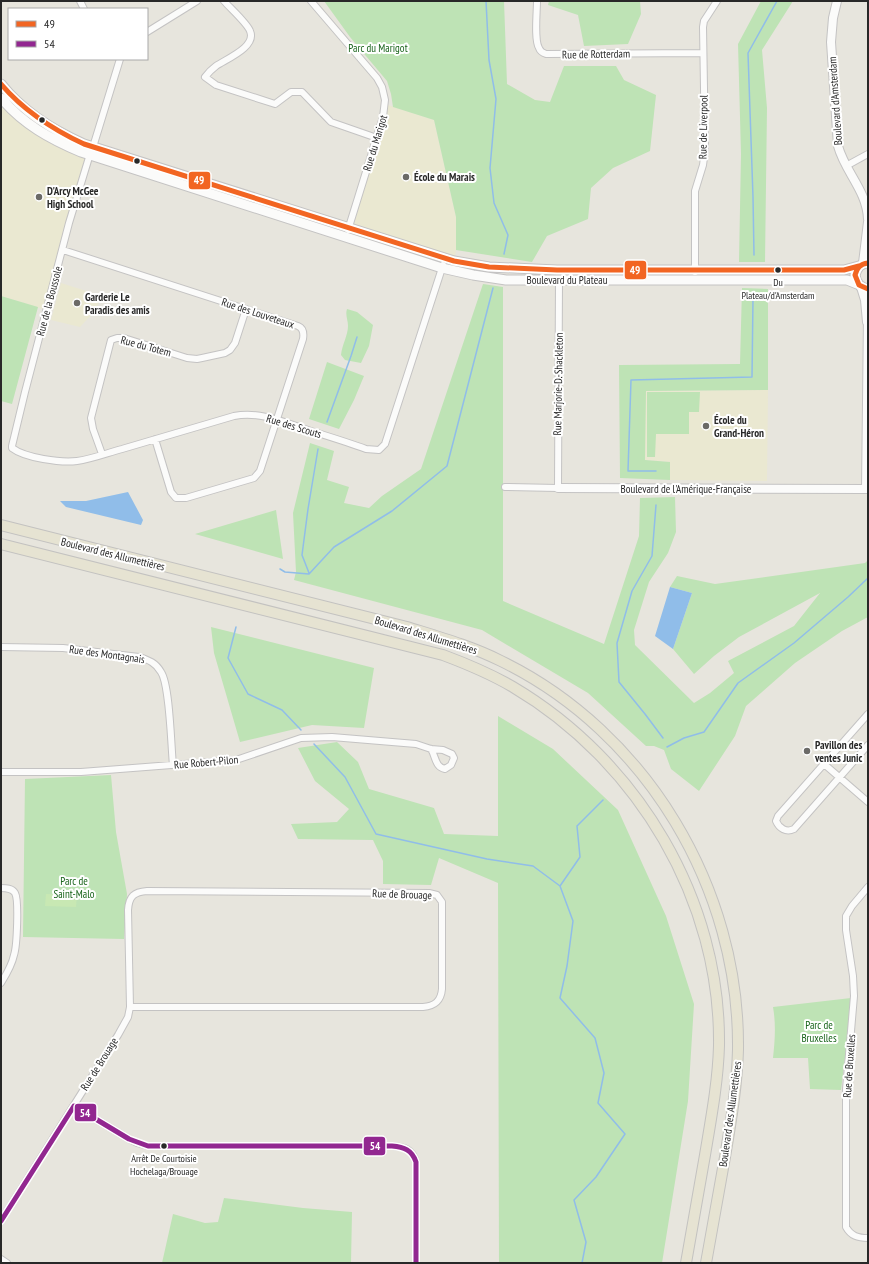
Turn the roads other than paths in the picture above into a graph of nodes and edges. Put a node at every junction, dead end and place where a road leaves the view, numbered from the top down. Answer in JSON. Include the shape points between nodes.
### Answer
{"nodes":[{"id":1,"x":197,"y":1,"type":"edge"},
{"id":2,"x":224,"y":1,"type":"edge"},
{"id":3,"x":311,"y":1,"type":"edge"},
{"id":4,"x":537,"y":1,"type":"edge"},
{"id":5,"x":716,"y":1,"type":"edge"},
{"id":6,"x":837,"y":1,"type":"edge"},
{"id":7,"x":148,"y":31,"type":"edge"},
{"id":8,"x":703,"y":53,"type":"junction"},
{"id":9,"x":120,"y":60,"type":"edge"},
{"id":10,"x":1,"y":84,"type":"edge"},
{"id":11,"x":1,"y":98,"type":"edge"},
{"id":12,"x":377,"y":138,"type":"junction"},
{"id":13,"x":91,"y":150,"type":"junction"},
{"id":14,"x":868,"y":154,"type":"edge"},
{"id":15,"x":846,"y":166,"type":"junction"},
{"id":16,"x":868,"y":219,"type":"edge"},
{"id":17,"x":868,"y":222,"type":"edge"},
{"id":18,"x":347,"y":232,"type":"junction"},
{"id":19,"x":63,"y":250,"type":"junction"},
{"id":20,"x":445,"y":259,"type":"junction"},
{"id":21,"x":863,"y":264,"type":"edge"},
{"id":22,"x":442,"y":268,"type":"junction"},
{"id":23,"x":695,"y":269,"type":"junction"},
{"id":24,"x":559,"y":280,"type":"junction"},
{"id":25,"x":695,"y":280,"type":"junction"},
{"id":26,"x":862,"y":286,"type":"edge"},
{"id":27,"x":246,"y":309,"type":"junction"},
{"id":28,"x":868,"y":320,"type":"edge"},
{"id":29,"x":276,"y":419,"type":"junction"},
{"id":30,"x":155,"y":440,"type":"junction"},
{"id":31,"x":12,"y":448,"type":"joint"},
{"id":32,"x":102,"y":454,"type":"junction"},
{"id":33,"x":505,"y":487,"type":"dead end"},
{"id":34,"x":558,"y":488,"type":"junction"},
{"id":35,"x":867,"y":489,"type":"edge"},
{"id":36,"x":1,"y":525,"type":"edge"},
{"id":37,"x":66,"y":542,"type":"junction"},
{"id":38,"x":1,"y":544,"type":"edge"},
{"id":39,"x":59,"y":560,"type":"junction"},
{"id":40,"x":1,"y":647,"type":"edge"},
{"id":41,"x":868,"y":714,"type":"edge"},
{"id":42,"x":868,"y":744,"type":"edge"},
{"id":43,"x":431,"y":749,"type":"dead end"},
{"id":44,"x":824,"y":764,"type":"junction"},
{"id":45,"x":173,"y":765,"type":"junction"},
{"id":46,"x":1,"y":772,"type":"edge"},
{"id":47,"x":839,"y":777,"type":"junction"},
{"id":48,"x":868,"y":802,"type":"edge"},
{"id":49,"x":868,"y":887,"type":"edge"},
{"id":50,"x":1,"y":888,"type":"edge"},
{"id":51,"x":1,"y":984,"type":"edge"},
{"id":52,"x":130,"y":1007,"type":"junction"},
{"id":53,"x":74,"y":1106,"type":"junction"},
{"id":54,"x":1,"y":1222,"type":"edge"},
{"id":55,"x":868,"y":1238,"type":"edge"},
{"id":56,"x":1,"y":1259,"type":"edge"},
{"id":57,"x":7,"y":1263,"type":"edge"},
{"id":58,"x":416,"y":1263,"type":"edge"},
{"id":59,"x":686,"y":1263,"type":"edge"},
{"id":60,"x":706,"y":1263,"type":"edge"}],
"edges":[{"from":1,"to":7,"type":"street"},
{"from":2,"to":12,"type":"street","via":[[248,28],[252,37],[243,49],[212,69],[205,77],[216,85],[275,104],[291,92],[302,92],[331,122]]},
{"from":3,"to":12,"type":"street","name":"Rue du Marigot","via":[[370,69],[382,87],[385,110]]},
{"from":4,"to":8,"type":"street","name":"Rue de Rotterdam","via":[[538,48],[546,54]]},
{"from":5,"to":8,"type":"street","name":"Rue de Liverpool","via":[[704,22]]},
{"from":6,"to":15,"type":"street","name":"Boulevard d'Amsterdam","via":[[831,42],[837,139]]},
{"from":8,"to":23,"type":"street","name":"Rue de Liverpool","via":[[705,150],[695,191]]},
{"from":9,"to":13,"type":"street"},
{"from":10,"to":13,"type":"main road","name":"Boulevard du Plateau","via":[[43,123]]},
{"from":11,"to":13,"type":"main road","name":"Boulevard du Plateau","via":[[39,132],[64,145]]},
{"from":12,"to":18,"type":"street","name":"Rue du Marigot"},
{"from":13,"to":18,"type":"main road","name":"Boulevard du Plateau"},
{"from":13,"to":19,"type":"street","name":"Rue de la Boussole"},
{"from":14,"to":15,"type":"street"},
{"from":15,"to":16,"type":"street","name":"Boulevard d'Amsterdam","via":[[864,199]]},
{"from":17,"to":21,"type":"street"},
{"from":18,"to":20,"type":"main road","name":"Boulevard du Plateau"},
{"from":18,"to":22,"type":"main road","name":"Boulevard du Plateau"},
{"from":19,"to":27,"type":"street","name":"Rue des Louveteaux"},
{"from":19,"to":31,"type":"street","name":"Rue de la Boussole"},
{"from":20,"to":22,"type":"street","name":"Rue des Scouts"},
{"from":20,"to":23,"type":"main road","name":"Boulevard du Plateau","via":[[508,268],[557,270]]},
{"from":21,"to":23,"type":"main road","name":"Boulevard du Plateau","via":[[844,270]]},
{"from":21,"to":26,"type":"main road","via":[[855,275]]},
{"from":22,"to":24,"type":"main road","name":"Boulevard du Plateau","via":[[506,280]]},
{"from":22,"to":29,"type":"street","name":"Rue des Scouts","via":[[382,449],[366,449]]},
{"from":23,"to":25,"type":"street","name":"Rue de Liverpool"},
{"from":24,"to":25,"type":"main road","name":"Boulevard du Plateau"},
{"from":24,"to":34,"type":"street","name":"Rue Marjorie-D.-Shackleton"},
{"from":25,"to":26,"type":"main road","name":"Boulevard du Plateau","via":[[847,280]]},
{"from":26,"to":28,"type":"street"},
{"from":27,"to":29,"type":"street","name":"Rue des Louveteaux","via":[[301,327],[304,332]]},
{"from":27,"to":32,"type":"street","name":"Rue du Totem","via":[[233,347],[225,352],[202,358],[192,359],[124,338],[111,340],[91,418]]},
{"from":28,"to":35,"type":"street"},
{"from":29,"to":30,"type":"street","name":"Rue des Scouts","via":[[239,415]]},
{"from":29,"to":30,"type":"street","name":"Rue des Louveteaux","via":[[260,471],[256,476],[186,498],[176,498],[171,492]]},
{"from":30,"to":32,"type":"street","name":"Rue des Scouts"},
{"from":31,"to":32,"type":"street","name":"Rue des Scouts","via":[[39,458],[58,461],[78,460]]},
{"from":33,"to":34,"type":"street","name":"Boulevard de l'Amérique-Française"},
{"from":34,"to":35,"type":"street","name":"Boulevard de l'Amérique-Française"},
{"from":36,"to":37,"type":"highway","name":"Boulevard des Allumettières"},
{"from":37,"to":39,"type":"highway"},
{"from":37,"to":60,"type":"highway","name":"Boulevard des Allumettières","via":[[408,626],[463,644],[501,661],[549,689],[599,729],[630,760],[666,806],[683,834],[710,891],[721,923],[731,969],[737,1017],[737,1076]]},
{"from":38,"to":39,"type":"highway","name":"Boulevard des Allumettières"},
{"from":39,"to":59,"type":"highway","name":"Boulevard des Allumettières","via":[[443,655],[501,681],[532,700],[571,729],[616,772],[654,822],[686,882],[706,944],[717,1000],[719,1047],[713,1108]]},
{"from":40,"to":45,"type":"street","name":"Rue des Montagnais","via":[[63,648],[150,660],[163,674]]},
{"from":41,"to":44,"type":"street"},
{"from":42,"to":47,"type":"street"},
{"from":43,"to":45,"type":"street","name":"Rue Robert-Pilon","via":[[416,744],[332,736],[312,737],[293,740],[236,760]]},
{"from":44,"to":47,"type":"street"},
{"from":44,"to":47,"type":"street","via":[[778,816],[777,824],[785,830],[794,829]]},
{"from":45,"to":46,"type":"street","name":"Rue Robert-Pilon","via":[[81,772]]},
{"from":47,"to":48,"type":"street"},
{"from":49,"to":55,"type":"street","name":"Rue de Bruxelles","via":[[846,916],[854,1002],[848,1058],[846,1227],[858,1238]]},
{"from":50,"to":51,"type":"street","via":[[11,889],[16,898],[16,945],[9,969]]},
{"from":52,"to":52,"type":"street","name":"Rue de Brouage","via":[[128,910],[130,899],[137,893],[429,893],[437,895],[442,902],[442,989],[440,998],[434,1005]]},
{"from":52,"to":53,"type":"street","name":"Rue de Brouage","via":[[128,1017],[118,1035]]},
{"from":53,"to":54,"type":"street","name":"Rue de Brouage"},
{"from":53,"to":58,"type":"street","via":[[129,1139],[148,1146],[392,1146],[408,1149],[416,1162]]},
{"from":56,"to":57,"type":"street"}]}
